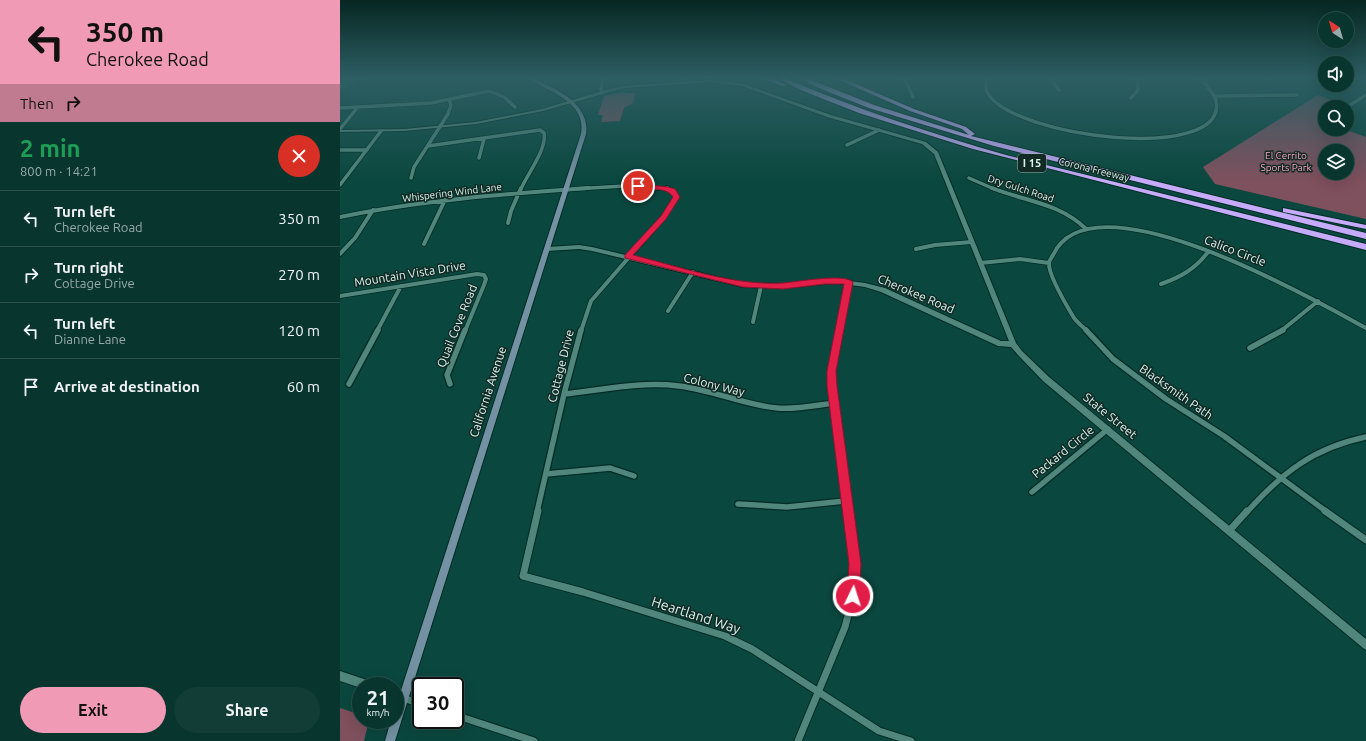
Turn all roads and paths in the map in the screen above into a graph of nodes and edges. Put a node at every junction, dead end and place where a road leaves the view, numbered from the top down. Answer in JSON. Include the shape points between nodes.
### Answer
{"nodes":[{"id":1,"x":354,"y":112,"type":"edge"},
{"id":2,"x":448,"y":112,"type":"edge"},
{"id":3,"x":536,"y":112,"type":"edge"},
{"id":4,"x":577,"y":112,"type":"edge"},
{"id":5,"x":817,"y":112,"type":"edge"},
{"id":6,"x":863,"y":112,"type":"edge"},
{"id":7,"x":876,"y":112,"type":"edge"},
{"id":8,"x":889,"y":112,"type":"edge"},
{"id":9,"x":901,"y":112,"type":"edge"},
{"id":10,"x":917,"y":112,"type":"edge"},
{"id":11,"x":1009,"y":112,"type":"edge"},
{"id":12,"x":1215,"y":112,"type":"edge"},
{"id":13,"x":440,"y":127,"type":"junction"},
{"id":14,"x":340,"y":130,"type":"edge"},
{"id":15,"x":879,"y":130,"type":"junction"},
{"id":16,"x":382,"y":131,"type":"junction"},
{"id":17,"x":972,"y":134,"type":"junction"},
{"id":18,"x":484,"y":139,"type":"junction"},
{"id":19,"x":428,"y":146,"type":"junction"},
{"id":20,"x":847,"y":146,"type":"dead end"},
{"id":21,"x":340,"y":150,"type":"edge"},
{"id":22,"x":367,"y":150,"type":"junction"},
{"id":23,"x":479,"y":158,"type":"dead end"},
{"id":24,"x":411,"y":178,"type":"dead end"},
{"id":25,"x":969,"y":178,"type":"dead end"},
{"id":26,"x":340,"y":185,"type":"edge"},
{"id":27,"x":567,"y":189,"type":"junction"},
{"id":28,"x":672,"y":191,"type":"joint"},
{"id":29,"x":519,"y":192,"type":"junction"},
{"id":30,"x":1214,"y":195,"type":"junction"},
{"id":31,"x":445,"y":200,"type":"junction"},
{"id":32,"x":1209,"y":208,"type":"junction"},
{"id":33,"x":373,"y":210,"type":"junction"},
{"id":34,"x":340,"y":216,"type":"edge"},
{"id":35,"x":508,"y":223,"type":"dead end"},
{"id":36,"x":1366,"y":227,"type":"edge"},
{"id":37,"x":1086,"y":229,"type":"junction"},
{"id":38,"x":1366,"y":232,"type":"edge"},
{"id":39,"x":1366,"y":236,"type":"edge"},
{"id":40,"x":972,"y":242,"type":"junction"},
{"id":41,"x":1366,"y":242,"type":"edge"},
{"id":42,"x":424,"y":244,"type":"dead end"},
{"id":43,"x":1366,"y":247,"type":"edge"},
{"id":44,"x":547,"y":249,"type":"junction"},
{"id":45,"x":916,"y":249,"type":"dead end"},
{"id":46,"x":1208,"y":252,"type":"junction"},
{"id":47,"x":1366,"y":253,"type":"edge"},
{"id":48,"x":340,"y":254,"type":"edge"},
{"id":49,"x":627,"y":256,"type":"junction"},
{"id":50,"x":980,"y":263,"type":"junction"},
{"id":51,"x":1049,"y":263,"type":"junction"},
{"id":52,"x":693,"y":272,"type":"junction"},
{"id":53,"x":484,"y":276,"type":"joint"},
{"id":54,"x":849,"y":282,"type":"junction"},
{"id":55,"x":1161,"y":284,"type":"dead end"},
{"id":56,"x":401,"y":286,"type":"junction"},
{"id":57,"x":762,"y":286,"type":"junction"},
{"id":58,"x":340,"y":296,"type":"edge"},
{"id":59,"x":1318,"y":301,"type":"junction"},
{"id":60,"x":668,"y":311,"type":"dead end"},
{"id":61,"x":752,"y":322,"type":"dead end"},
{"id":62,"x":1366,"y":328,"type":"edge"},
{"id":63,"x":1013,"y":344,"type":"junction"},
{"id":64,"x":1250,"y":348,"type":"dead end"},
{"id":65,"x":349,"y":384,"type":"dead end"},
{"id":66,"x":450,"y":384,"type":"dead end"},
{"id":67,"x":564,"y":394,"type":"junction"},
{"id":68,"x":834,"y":403,"type":"junction"},
{"id":69,"x":1108,"y":429,"type":"junction"},
{"id":70,"x":1366,"y":437,"type":"edge"},
{"id":71,"x":546,"y":474,"type":"junction"},
{"id":72,"x":634,"y":476,"type":"dead end"},
{"id":73,"x":1278,"y":478,"type":"junction"},
{"id":74,"x":1032,"y":492,"type":"dead end"},
{"id":75,"x":846,"y":501,"type":"junction"},
{"id":76,"x":738,"y":504,"type":"dead end"},
{"id":77,"x":1229,"y":531,"type":"junction"},
{"id":78,"x":1366,"y":540,"type":"edge"},
{"id":79,"x":523,"y":576,"type":"joint"},
{"id":80,"x":1366,"y":645,"type":"edge"},
{"id":81,"x":340,"y":676,"type":"edge"},
{"id":82,"x":352,"y":680,"type":"edge"},
{"id":83,"x":404,"y":685,"type":"edge"},
{"id":84,"x":818,"y":693,"type":"junction"},
{"id":85,"x":464,"y":718,"type":"edge"},
{"id":86,"x":392,"y":729,"type":"edge"},
{"id":87,"x":390,"y":741,"type":"edge"},
{"id":88,"x":534,"y":741,"type":"edge"},
{"id":89,"x":798,"y":741,"type":"edge"},
{"id":90,"x":911,"y":741,"type":"edge"}],
"edges":[{"from":1,"to":14,"type":"street"},
{"from":2,"to":13,"type":"street"},
{"from":3,"to":13,"type":"street","via":[[501,120]]},
{"from":4,"to":27,"type":"main road","name":"California Avenue","via":[[584,130]]},
{"from":5,"to":15,"type":"street"},
{"from":6,"to":32,"type":"highway","name":"Corona Freeway","number":"I 15","via":[[936,137],[1004,156]]},
{"from":7,"to":41,"type":"highway","via":[[973,143]]},
{"from":8,"to":39,"type":"highway","via":[[949,132]]},
{"from":9,"to":17,"type":"highway","name":"Corona Freeway","number":"I 15"},
{"from":10,"to":17,"type":"highway","via":[[964,128]]},
{"from":11,"to":12,"type":"street","via":[[1022,119],[1053,128],[1127,139],[1167,138],[1193,131],[1211,120]]},
{"from":13,"to":16,"type":"street"},
{"from":13,"to":19,"type":"street"},
{"from":14,"to":16,"type":"street"},
{"from":15,"to":20,"type":"street"},
{"from":15,"to":40,"type":"street","name":"State Street","via":[[924,143],[936,153]]},
{"from":16,"to":22,"type":"street"},
{"from":17,"to":30,"type":"highway","name":"Corona Freeway","number":"I 15"},
{"from":18,"to":19,"type":"street"},
{"from":18,"to":23,"type":"street"},
{"from":18,"to":29,"type":"street","via":[[540,130],[544,133],[541,152]]},
{"from":19,"to":24,"type":"street","via":[[414,167]]},
{"from":21,"to":22,"type":"street"},
{"from":22,"to":26,"type":"street"},
{"from":25,"to":37,"type":"street","name":"Dry Gulch Road","via":[[992,189],[1057,208]]},
{"from":27,"to":28,"type":"street","name":"Whispering Wind Lane","via":[[624,186],[666,188]]},
{"from":27,"to":29,"type":"street","name":"Whispering Wind Lane"},
{"from":27,"to":44,"type":"main road","name":"California Avenue"},
{"from":28,"to":49,"type":"street","name":"Cottage Drive","via":[[676,197],[664,217]]},
{"from":29,"to":31,"type":"street","name":"Whispering Wind Lane"},
{"from":29,"to":35,"type":"street"},
{"from":30,"to":36,"type":"highway"},
{"from":30,"to":38,"type":"highway","name":"Corona Freeway","number":"I 15"},
{"from":31,"to":33,"type":"street","name":"Whispering Wind Lane"},
{"from":31,"to":42,"type":"street"},
{"from":32,"to":43,"type":"highway","name":"Corona Freeway","number":"I 15"},
{"from":32,"to":47,"type":"highway"},
{"from":33,"to":34,"type":"street","name":"Whispering Wind Lane"},
{"from":33,"to":48,"type":"street","via":[[355,238]]},
{"from":37,"to":46,"type":"street","name":"Calico Circle","via":[[1109,226],[1131,228],[1174,239]]},
{"from":37,"to":51,"type":"street","via":[[1065,238],[1057,246]]},
{"from":40,"to":45,"type":"street"},
{"from":40,"to":50,"type":"street","name":"State Street"},
{"from":44,"to":49,"type":"street","name":"Cherokee Road","via":[[578,247]]},
{"from":44,"to":83,"type":"main road","name":"California Avenue","via":[[424,637]]},
{"from":46,"to":55,"type":"street","via":[[1198,265],[1177,279]]},
{"from":46,"to":59,"type":"street","name":"Calico Circle","via":[[1268,275]]},
{"from":49,"to":52,"type":"street","name":"Cherokee Road"},
{"from":49,"to":67,"type":"street","name":"Cottage Drive","via":[[591,301]]},
{"from":50,"to":51,"type":"street","via":[[1020,259]]},
{"from":50,"to":63,"type":"street","name":"State Street"},
{"from":51,"to":73,"type":"street","name":"Blacksmith Path","via":[[1053,279],[1076,319],[1113,359],[1166,399],[1224,436]]},
{"from":52,"to":57,"type":"street","name":"Cherokee Road","via":[[743,285]]},
{"from":52,"to":60,"type":"street"},
{"from":53,"to":56,"type":"street","name":"Mountain Vista Drive","via":[[477,274]]},
{"from":53,"to":66,"type":"street","name":"Quail Cove Road","via":[[484,285],[447,374]]},
{"from":54,"to":57,"type":"street","name":"Cherokee Road","via":[[825,281]]},
{"from":54,"to":63,"type":"street","name":"Cherokee Road","via":[[883,290],[1000,344]]},
{"from":54,"to":68,"type":"street","via":[[832,371]]},
{"from":56,"to":58,"type":"street","name":"Mountain Vista Drive"},
{"from":56,"to":65,"type":"street"},
{"from":57,"to":61,"type":"street"},
{"from":59,"to":62,"type":"street","name":"Calico Circle"},
{"from":59,"to":64,"type":"street","via":[[1298,321],[1269,341]]},
{"from":63,"to":69,"type":"street","name":"State Street","via":[[1046,379]]},
{"from":67,"to":68,"type":"street","name":"Colony Way","via":[[678,386],[745,403],[779,408]]},
{"from":67,"to":71,"type":"street","name":"Cottage Drive"},
{"from":68,"to":75,"type":"street"},
{"from":69,"to":74,"type":"street","name":"Packard Circle"},
{"from":69,"to":77,"type":"street","name":"State Street"},
{"from":70,"to":73,"type":"street","via":[[1356,438],[1306,459]]},
{"from":71,"to":72,"type":"street","via":[[610,468]]},
{"from":71,"to":79,"type":"street","name":"Cottage Drive"},
{"from":73,"to":77,"type":"street"},
{"from":73,"to":78,"type":"street","name":"Blacksmith Path"},
{"from":75,"to":76,"type":"street","via":[[787,508]]},
{"from":75,"to":84,"type":"street","via":[[855,564],[853,596],[845,627]]},
{"from":77,"to":80,"type":"street","name":"State Street"},
{"from":79,"to":84,"type":"street","name":"Heartland Way","via":[[725,636],[752,649]]},
{"from":81,"to":82,"type":"street"},
{"from":84,"to":89,"type":"street"},
{"from":84,"to":90,"type":"street","name":"Heartland Way","via":[[879,731]]},
{"from":85,"to":88,"type":"street"},
{"from":86,"to":87,"type":"main road","name":"California Avenue"}]}
